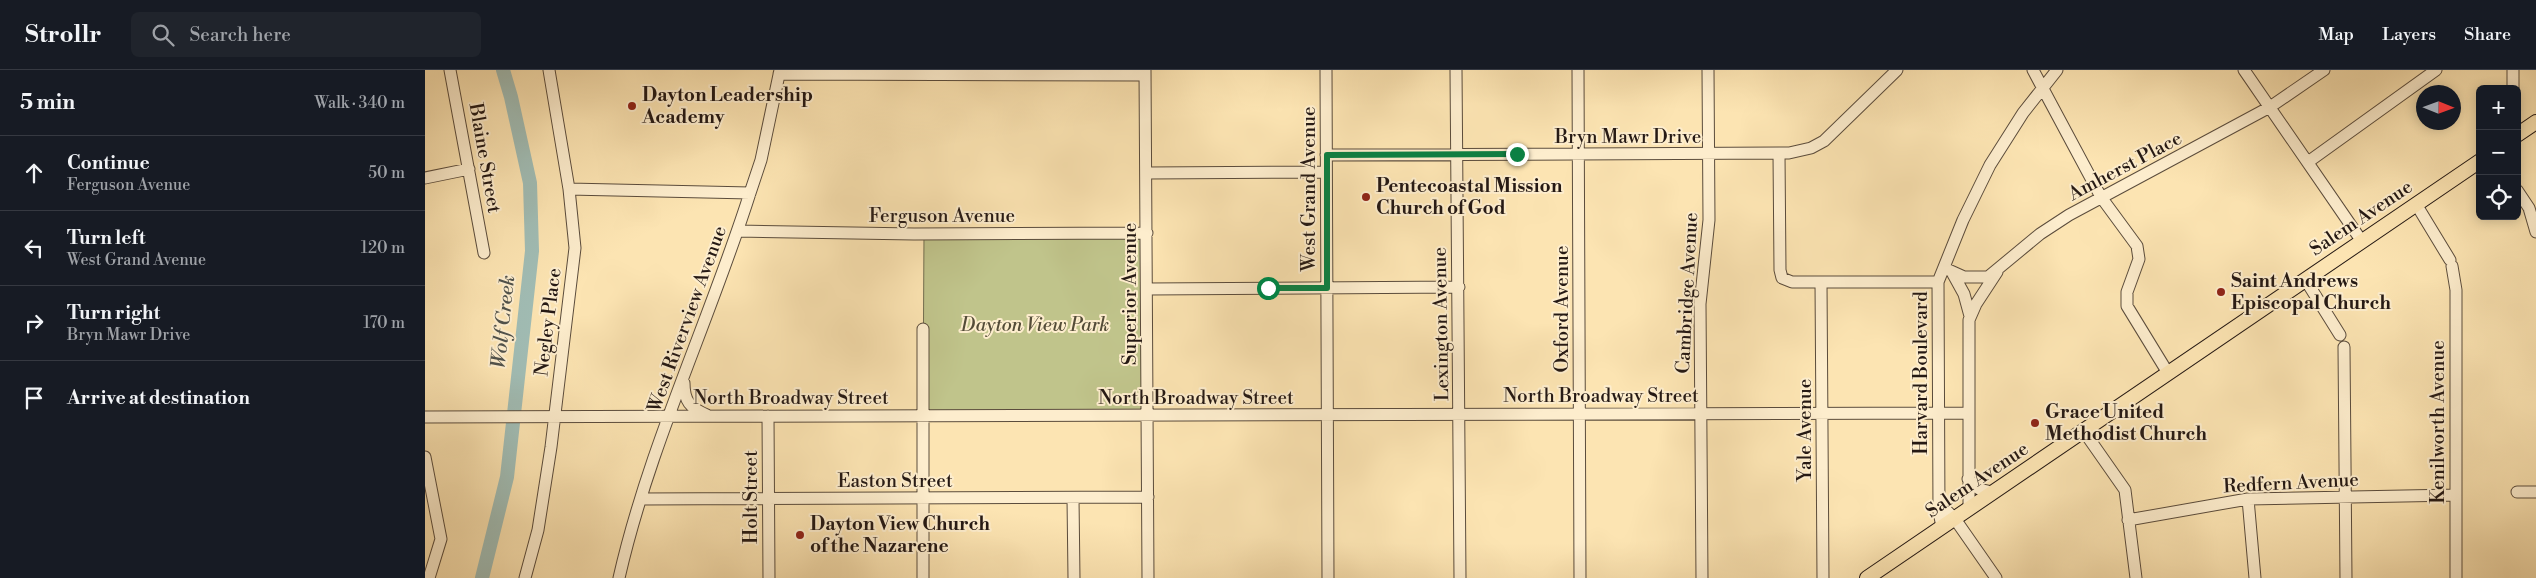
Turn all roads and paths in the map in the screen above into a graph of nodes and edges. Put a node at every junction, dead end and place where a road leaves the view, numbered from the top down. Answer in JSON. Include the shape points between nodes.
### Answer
{"nodes":[{"id":1,"x":450,"y":70,"type":"edge"},
{"id":2,"x":549,"y":70,"type":"edge"},
{"id":3,"x":1326,"y":70,"type":"edge"},
{"id":4,"x":1456,"y":70,"type":"edge"},
{"id":5,"x":1578,"y":70,"type":"edge"},
{"id":6,"x":1708,"y":70,"type":"edge"},
{"id":7,"x":1897,"y":70,"type":"edge"},
{"id":8,"x":2033,"y":70,"type":"edge"},
{"id":9,"x":2057,"y":70,"type":"edge"},
{"id":10,"x":2244,"y":70,"type":"edge"},
{"id":11,"x":2324,"y":70,"type":"edge"},
{"id":12,"x":2436,"y":70,"type":"edge"},
{"id":13,"x":2513,"y":70,"type":"edge"},
{"id":14,"x":780,"y":72,"type":"edge"},
{"id":15,"x":1145,"y":73,"type":"edge"},
{"id":16,"x":2513,"y":85,"type":"edge"},
{"id":17,"x":2043,"y":88,"type":"junction"},
{"id":18,"x":2270,"y":107,"type":"junction"},
{"id":19,"x":2536,"y":122,"type":"edge"},
{"id":20,"x":2521,"y":132,"type":"edge"},
{"id":21,"x":1456,"y":154,"type":"junction"},
{"id":22,"x":1579,"y":154,"type":"junction"},
{"id":23,"x":1708,"y":154,"type":"junction"},
{"id":24,"x":1779,"y":154,"type":"junction"},
{"id":25,"x":1327,"y":155,"type":"junction"},
{"id":26,"x":2307,"y":162,"type":"junction"},
{"id":27,"x":2476,"y":164,"type":"edge"},
{"id":28,"x":469,"y":169,"type":"junction"},
{"id":29,"x":1326,"y":172,"type":"junction"},
{"id":30,"x":1147,"y":173,"type":"junction"},
{"id":31,"x":425,"y":178,"type":"edge"},
{"id":32,"x":569,"y":189,"type":"junction"},
{"id":33,"x":750,"y":193,"type":"junction"},
{"id":34,"x":2521,"y":196,"type":"edge"},
{"id":35,"x":2101,"y":197,"type":"junction"},
{"id":36,"x":2416,"y":204,"type":"junction"},
{"id":37,"x":738,"y":231,"type":"junction"},
{"id":38,"x":2536,"y":232,"type":"edge"},
{"id":39,"x":1147,"y":233,"type":"junction"},
{"id":40,"x":2361,"y":240,"type":"junction"},
{"id":41,"x":484,"y":253,"type":"dead end"},
{"id":42,"x":1998,"y":270,"type":"junction"},
{"id":43,"x":1949,"y":271,"type":"junction"},
{"id":44,"x":2305,"y":279,"type":"junction"},
{"id":45,"x":1821,"y":282,"type":"junction"},
{"id":46,"x":1938,"y":282,"type":"junction"},
{"id":47,"x":1459,"y":287,"type":"junction"},
{"id":48,"x":1327,"y":288,"type":"junction"},
{"id":49,"x":1148,"y":289,"type":"junction"},
{"id":50,"x":1970,"y":316,"type":"junction"},
{"id":51,"x":923,"y":329,"type":"dead end"},
{"id":52,"x":2340,"y":334,"type":"dead end"},
{"id":53,"x":2344,"y":347,"type":"dead end"},
{"id":54,"x":2168,"y":373,"type":"junction"},
{"id":55,"x":683,"y":375,"type":"junction"},
{"id":56,"x":1939,"y":412,"type":"junction"},
{"id":57,"x":1968,"y":412,"type":"junction"},
{"id":58,"x":1822,"y":413,"type":"junction"},
{"id":59,"x":1327,"y":414,"type":"junction"},
{"id":60,"x":1460,"y":414,"type":"junction"},
{"id":61,"x":1580,"y":414,"type":"junction"},
{"id":62,"x":1701,"y":414,"type":"junction"},
{"id":63,"x":923,"y":415,"type":"junction"},
{"id":64,"x":669,"y":416,"type":"junction"},
{"id":65,"x":768,"y":416,"type":"junction"},
{"id":66,"x":1147,"y":416,"type":"junction"},
{"id":67,"x":425,"y":417,"type":"edge"},
{"id":68,"x":711,"y":417,"type":"junction"},
{"id":69,"x":550,"y":418,"type":"junction"},
{"id":70,"x":2083,"y":430,"type":"junction"},
{"id":71,"x":425,"y":457,"type":"edge"},
{"id":72,"x":1968,"y":479,"type":"junction"},
{"id":73,"x":1992,"y":492,"type":"junction"},
{"id":74,"x":2517,"y":492,"type":"dead end"},
{"id":75,"x":2536,"y":492,"type":"edge"},
{"id":76,"x":2456,"y":495,"type":"junction"},
{"id":77,"x":1148,"y":497,"type":"junction"},
{"id":78,"x":2345,"y":497,"type":"junction"},
{"id":79,"x":923,"y":498,"type":"junction"},
{"id":80,"x":1073,"y":498,"type":"junction"},
{"id":81,"x":641,"y":499,"type":"junction"},
{"id":82,"x":768,"y":499,"type":"junction"},
{"id":83,"x":2247,"y":499,"type":"junction"},
{"id":84,"x":1939,"y":503,"type":"junction"},
{"id":85,"x":1969,"y":509,"type":"junction"},
{"id":86,"x":1955,"y":519,"type":"junction"},
{"id":87,"x":2128,"y":520,"type":"junction"},
{"id":88,"x":1942,"y":527,"type":"junction"},
{"id":89,"x":1872,"y":577,"type":"edge"},
{"id":90,"x":429,"y":578,"type":"edge"},
{"id":91,"x":525,"y":578,"type":"edge"},
{"id":92,"x":619,"y":578,"type":"edge"},
{"id":93,"x":769,"y":578,"type":"edge"},
{"id":94,"x":923,"y":578,"type":"edge"},
{"id":95,"x":1074,"y":578,"type":"edge"},
{"id":96,"x":1148,"y":578,"type":"edge"},
{"id":97,"x":1328,"y":578,"type":"edge"},
{"id":98,"x":1460,"y":578,"type":"edge"},
{"id":99,"x":1580,"y":578,"type":"edge"},
{"id":100,"x":1702,"y":578,"type":"edge"},
{"id":101,"x":1823,"y":578,"type":"edge"},
{"id":102,"x":1996,"y":578,"type":"edge"},
{"id":103,"x":2135,"y":578,"type":"edge"},
{"id":104,"x":2255,"y":578,"type":"edge"},
{"id":105,"x":2346,"y":578,"type":"edge"},
{"id":106,"x":2457,"y":578,"type":"edge"}],
"edges":[{"from":1,"to":28,"type":"street","name":"Blaine Street"},
{"from":2,"to":32,"type":"street","name":"Negley Place"},
{"from":3,"to":25,"type":"street","name":"West Grand Avenue"},
{"from":4,"to":21,"type":"street","name":"Lexington Avenue"},
{"from":5,"to":22,"type":"street","name":"Oxford Avenue"},
{"from":6,"to":23,"type":"street","name":"Cambridge Avenue"},
{"from":7,"to":24,"type":"street","name":"Bryn Mawr Drive","via":[[1824,141],[1803,151]]},
{"from":8,"to":17,"type":"street"},
{"from":9,"to":17,"type":"street","name":"Harvard Boulevard"},
{"from":10,"to":18,"type":"street"},
{"from":11,"to":18,"type":"street","name":"Amherst Place"},
{"from":12,"to":26,"type":"street"},
{"from":13,"to":16,"type":"street"},
{"from":14,"to":15,"type":"street"},
{"from":14,"to":33,"type":"street","name":"West Riverview Avenue","via":[[761,160]]},
{"from":15,"to":30,"type":"street","name":"Superior Avenue"},
{"from":17,"to":35,"type":"street"},
{"from":17,"to":43,"type":"street","name":"Harvard Boulevard","via":[[1990,165],[1963,220]]},
{"from":18,"to":26,"type":"street"},
{"from":18,"to":35,"type":"street","name":"Amherst Place"},
{"from":19,"to":20,"type":"main road"},
{"from":21,"to":22,"type":"street","name":"Bryn Mawr Drive"},
{"from":21,"to":25,"type":"street","name":"Bryn Mawr Drive"},
{"from":21,"to":47,"type":"street","name":"Lexington Avenue"},
{"from":22,"to":23,"type":"street","name":"Bryn Mawr Drive"},
{"from":22,"to":61,"type":"street","name":"Oxford Avenue"},
{"from":23,"to":24,"type":"street","name":"Bryn Mawr Drive"},
{"from":23,"to":62,"type":"street","name":"Cambridge Avenue","via":[[1709,230],[1701,304]]},
{"from":24,"to":45,"type":"street","via":[[1780,273],[1789,281]]},
{"from":25,"to":29,"type":"street","name":"West Grand Avenue"},
{"from":26,"to":40,"type":"street"},
{"from":27,"to":36,"type":"main road","name":"Salem Avenue"},
{"from":28,"to":31,"type":"street"},
{"from":28,"to":41,"type":"street","name":"Blaine Street"},
{"from":29,"to":30,"type":"street"},
{"from":29,"to":48,"type":"street","name":"West Grand Avenue"},
{"from":30,"to":39,"type":"street","name":"Superior Avenue"},
{"from":32,"to":33,"type":"street"},
{"from":32,"to":69,"type":"street","name":"Negley Place","via":[[575,248]]},
{"from":33,"to":37,"type":"street","name":"West Riverview Avenue"},
{"from":34,"to":38,"type":"street","via":[[2529,208]]},
{"from":35,"to":42,"type":"street","name":"Amherst Place","via":[[2041,234]]},
{"from":35,"to":54,"type":"street","via":[[2137,246],[2139,259],[2127,292],[2127,306]]},
{"from":36,"to":40,"type":"main road","name":"Salem Avenue"},
{"from":36,"to":76,"type":"street","name":"Kenilworth Avenue","via":[[2451,263],[2455,290]]},
{"from":37,"to":39,"type":"street","name":"Ferguson Avenue"},
{"from":37,"to":55,"type":"street","name":"West Riverview Avenue"},
{"from":39,"to":49,"type":"street","name":"Superior Avenue"},
{"from":40,"to":44,"type":"main road","name":"Salem Avenue"},
{"from":42,"to":43,"type":"street","name":"Amherst Place","via":[[1988,277],[1974,278]]},
{"from":42,"to":50,"type":"street"},
{"from":43,"to":46,"type":"street","name":"Harvard Boulevard"},
{"from":43,"to":50,"type":"street","name":"Harvard Boulevard","via":[[1965,294]]},
{"from":44,"to":52,"type":"street"},
{"from":44,"to":54,"type":"main road","name":"Salem Avenue"},
{"from":45,"to":46,"type":"street"},
{"from":45,"to":58,"type":"street","name":"Yale Avenue"},
{"from":46,"to":56,"type":"street","name":"Harvard Boulevard"},
{"from":47,"to":48,"type":"street"},
{"from":47,"to":60,"type":"street","name":"Lexington Avenue"},
{"from":48,"to":49,"type":"street"},
{"from":48,"to":59,"type":"street","name":"West Grand Avenue"},
{"from":49,"to":66,"type":"street","name":"Superior Avenue"},
{"from":50,"to":57,"type":"street","name":"Harvard Boulevard"},
{"from":51,"to":63,"type":"street"},
{"from":53,"to":78,"type":"street"},
{"from":54,"to":70,"type":"main road","name":"Salem Avenue"},
{"from":55,"to":64,"type":"street","name":"West Riverview Avenue"},
{"from":55,"to":68,"type":"street","via":[[687,403]]},
{"from":56,"to":57,"type":"street","name":"North Broadway Street"},
{"from":56,"to":58,"type":"street","name":"North Broadway Street"},
{"from":56,"to":84,"type":"street","name":"Harvard Boulevard"},
{"from":57,"to":72,"type":"street","name":"Harvard Boulevard"},
{"from":58,"to":62,"type":"street","name":"North Broadway Street"},
{"from":58,"to":101,"type":"street","name":"Yale Avenue"},
{"from":59,"to":60,"type":"street","name":"North Broadway Street"},
{"from":59,"to":66,"type":"street","name":"North Broadway Street"},
{"from":59,"to":97,"type":"street","name":"West Grand Avenue"},
{"from":60,"to":61,"type":"street","name":"North Broadway Street"},
{"from":60,"to":98,"type":"street","name":"Lexington Avenue"},
{"from":61,"to":62,"type":"street","name":"North Broadway Street"},
{"from":61,"to":99,"type":"street","name":"Oxford Avenue"},
{"from":62,"to":100,"type":"street","name":"Cambridge Avenue"},
{"from":63,"to":65,"type":"street","name":"North Broadway Street"},
{"from":63,"to":66,"type":"street","name":"North Broadway Street"},
{"from":63,"to":79,"type":"street"},
{"from":64,"to":68,"type":"street","name":"North Broadway Street"},
{"from":64,"to":69,"type":"street","name":"North Broadway Street"},
{"from":64,"to":81,"type":"street","name":"West Riverview Avenue"},
{"from":65,"to":68,"type":"street","name":"North Broadway Street"},
{"from":65,"to":82,"type":"street","name":"Holt Street"},
{"from":66,"to":77,"type":"street","name":"Superior Avenue"},
{"from":67,"to":69,"type":"street","name":"North Broadway Street"},
{"from":69,"to":91,"type":"street","name":"Negley Place","via":[[537,530]]},
{"from":70,"to":73,"type":"main road","name":"Salem Avenue"},
{"from":70,"to":87,"type":"street","via":[[2125,490]]},
{"from":71,"to":90,"type":"street","via":[[441,539]]},
{"from":72,"to":73,"type":"street","via":[[1979,489]]},
{"from":72,"to":85,"type":"street","name":"Harvard Boulevard"},
{"from":73,"to":85,"type":"main road","name":"Salem Avenue"},
{"from":74,"to":75,"type":"street"},
{"from":76,"to":78,"type":"street","name":"Redfern Avenue"},
{"from":76,"to":106,"type":"street","name":"Kenilworth Avenue"},
{"from":77,"to":80,"type":"street","name":"Easton Street"},
{"from":77,"to":96,"type":"street","name":"Superior Avenue"},
{"from":78,"to":83,"type":"street","name":"Redfern Avenue"},
{"from":78,"to":105,"type":"street"},
{"from":79,"to":80,"type":"street","name":"Easton Street"},
{"from":79,"to":82,"type":"street","name":"Easton Street"},
{"from":79,"to":94,"type":"street"},
{"from":80,"to":95,"type":"street"},
{"from":81,"to":82,"type":"street","name":"Easton Street"},
{"from":81,"to":92,"type":"street","name":"West Riverview Avenue"},
{"from":82,"to":93,"type":"street","name":"Holt Street"},
{"from":83,"to":87,"type":"street","name":"Redfern Avenue"},
{"from":83,"to":104,"type":"street"},
{"from":84,"to":86,"type":"street"},
{"from":84,"to":88,"type":"street","name":"Harvard Boulevard"},
{"from":85,"to":86,"type":"main road","name":"Salem Avenue"},
{"from":86,"to":88,"type":"main road","name":"Salem Avenue"},
{"from":86,"to":102,"type":"street"},
{"from":87,"to":103,"type":"street"},
{"from":88,"to":89,"type":"main road","name":"Salem Avenue"}]}
